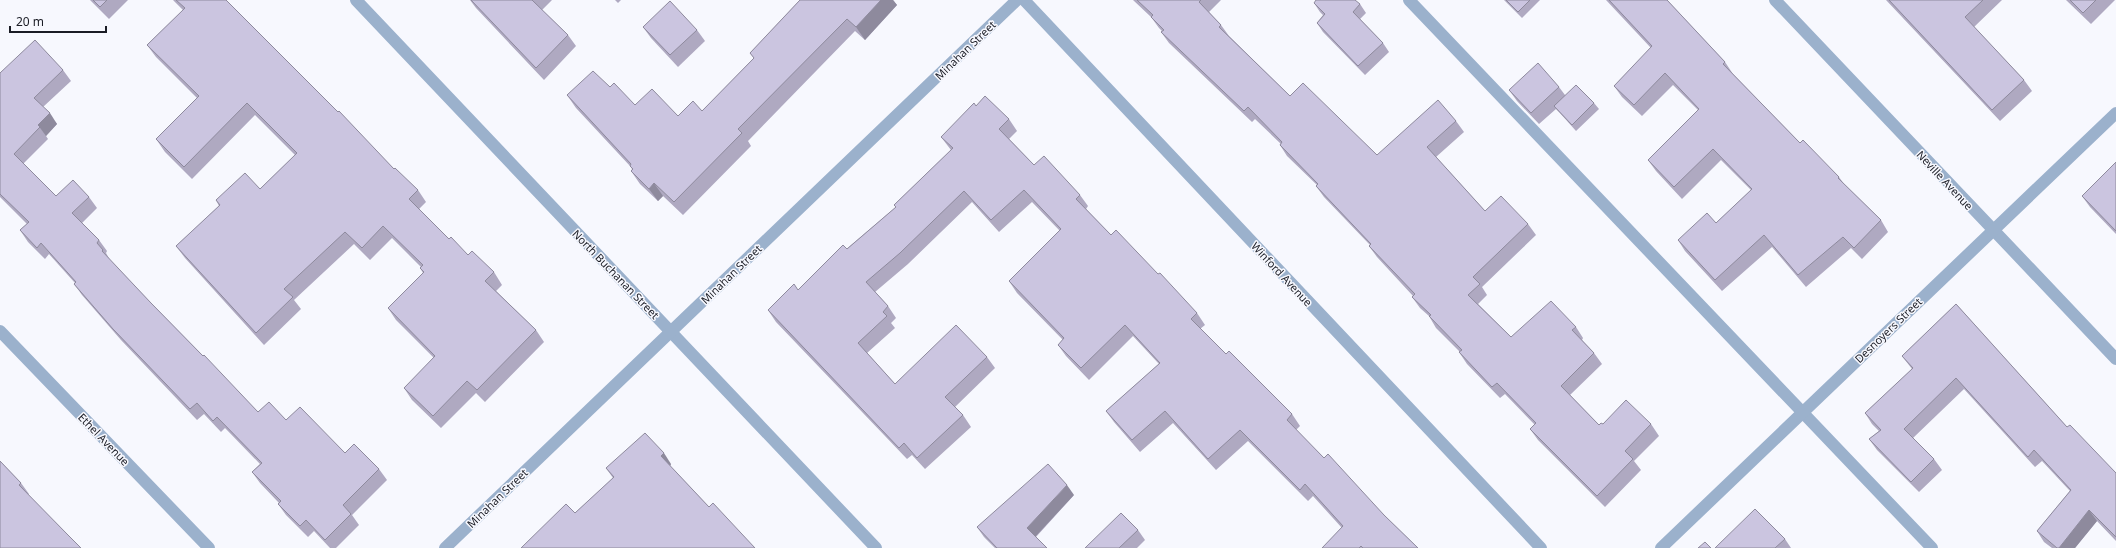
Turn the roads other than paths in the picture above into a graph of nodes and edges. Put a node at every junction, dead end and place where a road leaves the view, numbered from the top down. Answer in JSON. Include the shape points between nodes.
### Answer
{"nodes":[{"id":1,"x":356,"y":0,"type":"edge"},
{"id":2,"x":1017,"y":0,"type":"edge"},
{"id":3,"x":1024,"y":0,"type":"edge"},
{"id":4,"x":1409,"y":0,"type":"edge"},
{"id":5,"x":1775,"y":0,"type":"edge"},
{"id":6,"x":2116,"y":113,"type":"edge"},
{"id":7,"x":1992,"y":230,"type":"junction"},
{"id":8,"x":0,"y":331,"type":"edge"},
{"id":9,"x":672,"y":331,"type":"junction"},
{"id":10,"x":2116,"y":359,"type":"edge"},
{"id":11,"x":1802,"y":412,"type":"junction"},
{"id":12,"x":209,"y":548,"type":"edge"},
{"id":13,"x":445,"y":548,"type":"edge"},
{"id":14,"x":876,"y":548,"type":"edge"},
{"id":15,"x":1540,"y":548,"type":"edge"},
{"id":16,"x":1660,"y":548,"type":"edge"},
{"id":17,"x":1932,"y":548,"type":"edge"}],
"edges":[{"from":1,"to":9,"type":"street","name":"North Buchanan Street"},
{"from":2,"to":9,"type":"street","name":"Minahan Street"},
{"from":3,"to":15,"type":"street","name":"Winford Avenue"},
{"from":4,"to":11,"type":"street"},
{"from":5,"to":7,"type":"street","name":"Neville Avenue"},
{"from":6,"to":7,"type":"street","name":"Desnoyers Street"},
{"from":7,"to":10,"type":"street","name":"Neville Avenue"},
{"from":7,"to":11,"type":"street","name":"Desnoyers Street"},
{"from":8,"to":12,"type":"street","name":"Ethel Avenue"},
{"from":9,"to":13,"type":"street","name":"Minahan Street"},
{"from":9,"to":14,"type":"street","name":"North Buchanan Street"},
{"from":11,"to":16,"type":"street","name":"Desnoyers Street"},
{"from":11,"to":17,"type":"street"}]}
